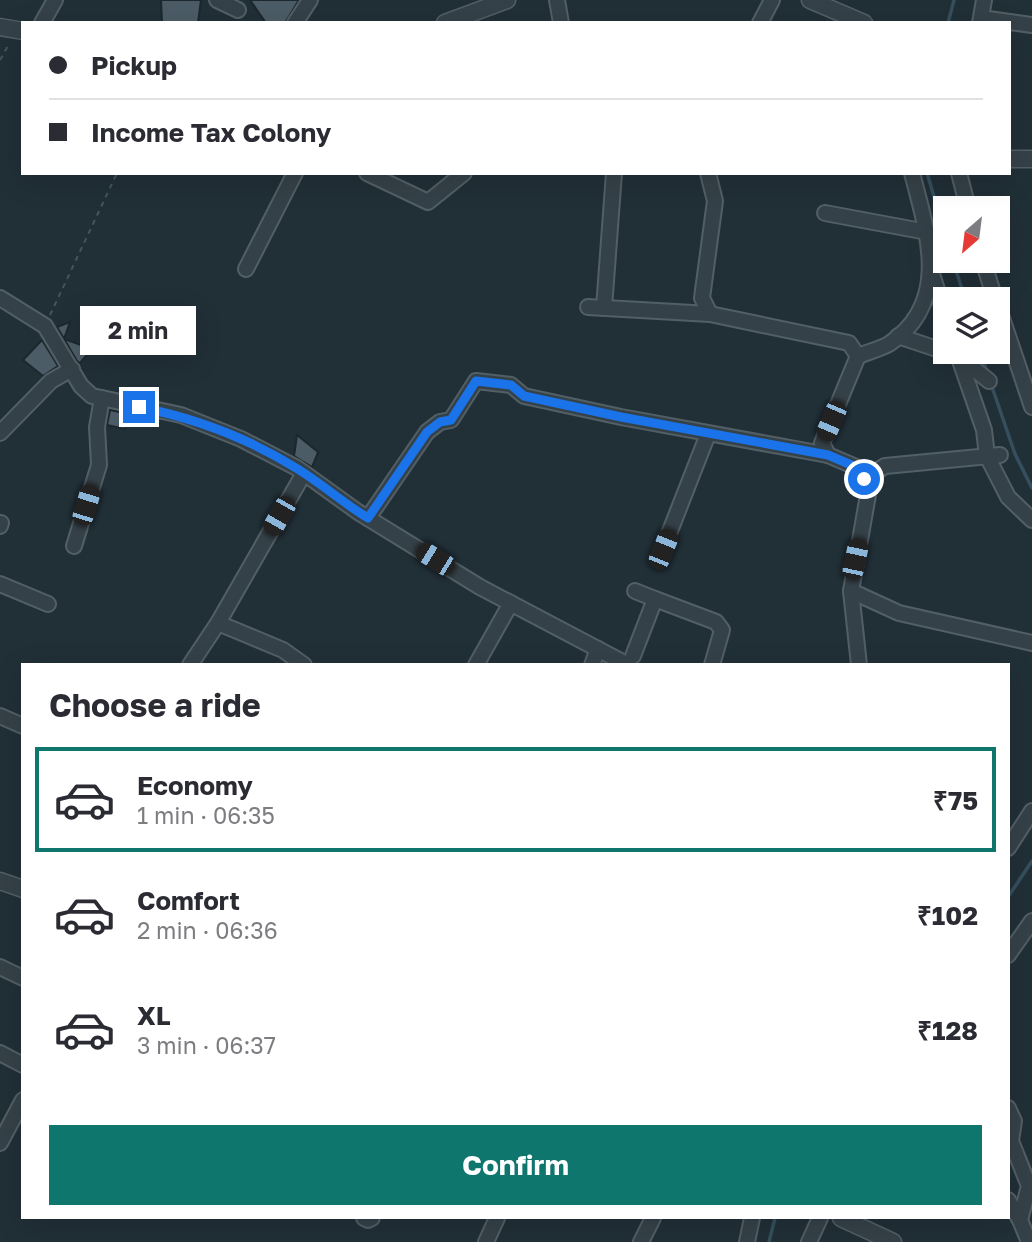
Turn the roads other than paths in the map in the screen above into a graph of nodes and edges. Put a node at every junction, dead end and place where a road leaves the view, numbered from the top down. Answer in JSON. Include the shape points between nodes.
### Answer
{"nodes":[{"id":1,"x":55,"y":0,"type":"edge"},
{"id":2,"x":217,"y":0,"type":"edge"},
{"id":3,"x":310,"y":0,"type":"edge"},
{"id":4,"x":507,"y":0,"type":"edge"},
{"id":5,"x":556,"y":0,"type":"edge"},
{"id":6,"x":772,"y":0,"type":"edge"},
{"id":7,"x":810,"y":0,"type":"edge"},
{"id":8,"x":984,"y":0,"type":"edge"},
{"id":9,"x":238,"y":10,"type":"dead end"},
{"id":10,"x":981,"y":20,"type":"edge"},
{"id":11,"x":43,"y":21,"type":"edge"},
{"id":12,"x":296,"y":21,"type":"edge"},
{"id":13,"x":450,"y":21,"type":"edge"},
{"id":14,"x":561,"y":21,"type":"edge"},
{"id":15,"x":761,"y":21,"type":"edge"},
{"id":16,"x":859,"y":21,"type":"edge"},
{"id":17,"x":1011,"y":23,"type":"edge"},
{"id":18,"x":1032,"y":25,"type":"edge"},
{"id":19,"x":0,"y":27,"type":"edge"},
{"id":20,"x":20,"y":31,"type":"edge"},
{"id":21,"x":1011,"y":159,"type":"edge"},
{"id":22,"x":1032,"y":159,"type":"edge"},
{"id":23,"x":294,"y":175,"type":"edge"},
{"id":24,"x":371,"y":175,"type":"edge"},
{"id":25,"x":462,"y":175,"type":"edge"},
{"id":26,"x":614,"y":175,"type":"edge"},
{"id":27,"x":708,"y":175,"type":"edge"},
{"id":28,"x":912,"y":175,"type":"edge"},
{"id":29,"x":960,"y":175,"type":"edge"},
{"id":30,"x":965,"y":196,"type":"edge"},
{"id":31,"x":825,"y":213,"type":"dead end"},
{"id":32,"x":927,"y":233,"type":"junction"},
{"id":33,"x":246,"y":269,"type":"dead end"},
{"id":34,"x":932,"y":274,"type":"junction"},
{"id":35,"x":936,"y":287,"type":"edge"},
{"id":36,"x":0,"y":298,"type":"edge"},
{"id":37,"x":588,"y":307,"type":"dead end"},
{"id":38,"x":604,"y":308,"type":"junction"},
{"id":39,"x":710,"y":314,"type":"junction"},
{"id":40,"x":898,"y":336,"type":"junction"},
{"id":41,"x":1010,"y":342,"type":"edge"},
{"id":42,"x":933,"y":346,"type":"edge"},
{"id":43,"x":858,"y":356,"type":"junction"},
{"id":44,"x":961,"y":364,"type":"edge"},
{"id":45,"x":969,"y":364,"type":"edge"},
{"id":46,"x":72,"y":369,"type":"junction"},
{"id":47,"x":989,"y":381,"type":"dead end"},
{"id":48,"x":102,"y":398,"type":"junction"},
{"id":49,"x":1032,"y":407,"type":"edge"},
{"id":50,"x":0,"y":433,"type":"edge"},
{"id":51,"x":708,"y":433,"type":"junction"},
{"id":52,"x":828,"y":455,"type":"junction"},
{"id":53,"x":993,"y":455,"type":"junction"},
{"id":54,"x":304,"y":473,"type":"junction"},
{"id":55,"x":864,"y":479,"type":"junction"},
{"id":56,"x":368,"y":518,"type":"junction"},
{"id":57,"x":1032,"y":520,"type":"edge"},
{"id":58,"x":74,"y":546,"type":"dead end"},
{"id":59,"x":663,"y":549,"type":"dead end"},
{"id":60,"x":0,"y":584,"type":"edge"},
{"id":61,"x":851,"y":590,"type":"junction"},
{"id":62,"x":635,"y":592,"type":"dead end"},
{"id":63,"x":655,"y":599,"type":"junction"},
{"id":64,"x":510,"y":603,"type":"junction"},
{"id":65,"x":48,"y":604,"type":"dead end"},
{"id":66,"x":218,"y":622,"type":"junction"},
{"id":67,"x":1032,"y":643,"type":"edge"},
{"id":68,"x":592,"y":646,"type":"junction"},
{"id":69,"x":630,"y":661,"type":"edge"},
{"id":70,"x":191,"y":663,"type":"edge"},
{"id":71,"x":301,"y":663,"type":"edge"},
{"id":72,"x":477,"y":663,"type":"edge"},
{"id":73,"x":592,"y":663,"type":"edge"},
{"id":74,"x":713,"y":663,"type":"edge"},
{"id":75,"x":859,"y":663,"type":"edge"},
{"id":76,"x":0,"y":716,"type":"edge"},
{"id":77,"x":21,"y":725,"type":"edge"},
{"id":78,"x":1032,"y":811,"type":"edge"},
{"id":79,"x":1010,"y":845,"type":"edge"},
{"id":80,"x":0,"y":881,"type":"edge"},
{"id":81,"x":21,"y":888,"type":"edge"},
{"id":82,"x":1032,"y":921,"type":"edge"},
{"id":83,"x":1027,"y":939,"type":"edge"},
{"id":84,"x":1010,"y":953,"type":"edge"},
{"id":85,"x":0,"y":967,"type":"edge"},
{"id":86,"x":21,"y":977,"type":"edge"},
{"id":87,"x":0,"y":1053,"type":"edge"},
{"id":88,"x":21,"y":1064,"type":"edge"},
{"id":89,"x":21,"y":1104,"type":"edge"},
{"id":90,"x":1010,"y":1112,"type":"edge"},
{"id":91,"x":0,"y":1143,"type":"edge"},
{"id":92,"x":1010,"y":1203,"type":"edge"},
{"id":93,"x":497,"y":1219,"type":"edge"},
{"id":94,"x":653,"y":1219,"type":"edge"},
{"id":95,"x":751,"y":1219,"type":"edge"},
{"id":96,"x":820,"y":1219,"type":"edge"},
{"id":97,"x":843,"y":1219,"type":"edge"},
{"id":98,"x":1020,"y":1220,"type":"junction"},
{"id":99,"x":486,"y":1242,"type":"edge"},
{"id":100,"x":642,"y":1242,"type":"edge"},
{"id":101,"x":747,"y":1242,"type":"edge"},
{"id":102,"x":809,"y":1242,"type":"edge"},
{"id":103,"x":893,"y":1242,"type":"edge"},
{"id":104,"x":1028,"y":1242,"type":"edge"}],
"edges":[{"from":1,"to":11,"type":"street"},
{"from":2,"to":9,"type":"street"},
{"from":3,"to":12,"type":"street"},
{"from":4,"to":13,"type":"street"},
{"from":5,"to":14,"type":"street"},
{"from":6,"to":15,"type":"street"},
{"from":7,"to":16,"type":"street"},
{"from":8,"to":10,"type":"street"},
{"from":17,"to":18,"type":"street"},
{"from":19,"to":20,"type":"street"},
{"from":21,"to":22,"type":"street"},
{"from":23,"to":33,"type":"street"},
{"from":24,"to":25,"type":"street","via":[[428,202]]},
{"from":26,"to":38,"type":"street"},
{"from":27,"to":39,"type":"street","via":[[715,201],[702,298]]},
{"from":28,"to":32,"type":"street"},
{"from":29,"to":30,"type":"street"},
{"from":31,"to":32,"type":"street"},
{"from":32,"to":34,"type":"street"},
{"from":34,"to":35,"type":"street"},
{"from":34,"to":40,"type":"street","via":[[915,318]]},
{"from":36,"to":46,"type":"street","via":[[45,326]]},
{"from":37,"to":38,"type":"street"},
{"from":38,"to":39,"type":"street"},
{"from":39,"to":43,"type":"street","via":[[849,343]]},
{"from":40,"to":42,"type":"street"},
{"from":40,"to":43,"type":"street"},
{"from":41,"to":49,"type":"street"},
{"from":43,"to":52,"type":"street","via":[[822,443]]},
{"from":44,"to":53,"type":"street"},
{"from":45,"to":47,"type":"street"},
{"from":46,"to":48,"type":"street","via":[[80,386]]},
{"from":46,"to":50,"type":"street","via":[[51,381]]},
{"from":48,"to":54,"type":"street","via":[[181,415],[241,439]]},
{"from":48,"to":58,"type":"street","via":[[97,427],[99,465]]},
{"from":51,"to":52,"type":"street"},
{"from":51,"to":56,"type":"street","via":[[524,396],[511,385],[476,381],[451,420],[427,432]]},
{"from":51,"to":59,"type":"street"},
{"from":52,"to":55,"type":"street","via":[[856,467]]},
{"from":53,"to":55,"type":"street","via":[[886,466]]},
{"from":53,"to":57,"type":"street","via":[[1009,497]]},
{"from":54,"to":56,"type":"street"},
{"from":54,"to":66,"type":"street"},
{"from":55,"to":61,"type":"street","via":[[868,495]]},
{"from":56,"to":64,"type":"street"},
{"from":60,"to":65,"type":"street"},
{"from":61,"to":67,"type":"street","via":[[899,613]]},
{"from":61,"to":75,"type":"street"},
{"from":62,"to":63,"type":"street"},
{"from":63,"to":69,"type":"street"},
{"from":63,"to":74,"type":"street","via":[[716,622],[722,630]]},
{"from":64,"to":68,"type":"street"},
{"from":64,"to":72,"type":"street"},
{"from":66,"to":70,"type":"street"},
{"from":66,"to":71,"type":"street","via":[[284,650]]},
{"from":68,"to":69,"type":"street"},
{"from":68,"to":73,"type":"street"},
{"from":76,"to":77,"type":"street"},
{"from":78,"to":79,"type":"street"},
{"from":80,"to":81,"type":"street"},
{"from":82,"to":83,"type":"street"},
{"from":83,"to":84,"type":"street"},
{"from":85,"to":86,"type":"street"},
{"from":87,"to":88,"type":"street"},
{"from":89,"to":91,"type":"street"},
{"from":90,"to":98,"type":"street","via":[[1014,1121],[1011,1141],[1029,1186]]},
{"from":92,"to":98,"type":"street"},
{"from":93,"to":99,"type":"street"},
{"from":94,"to":100,"type":"street"},
{"from":95,"to":101,"type":"street"},
{"from":96,"to":102,"type":"street"},
{"from":97,"to":103,"type":"street"},
{"from":98,"to":104,"type":"street"}]}
